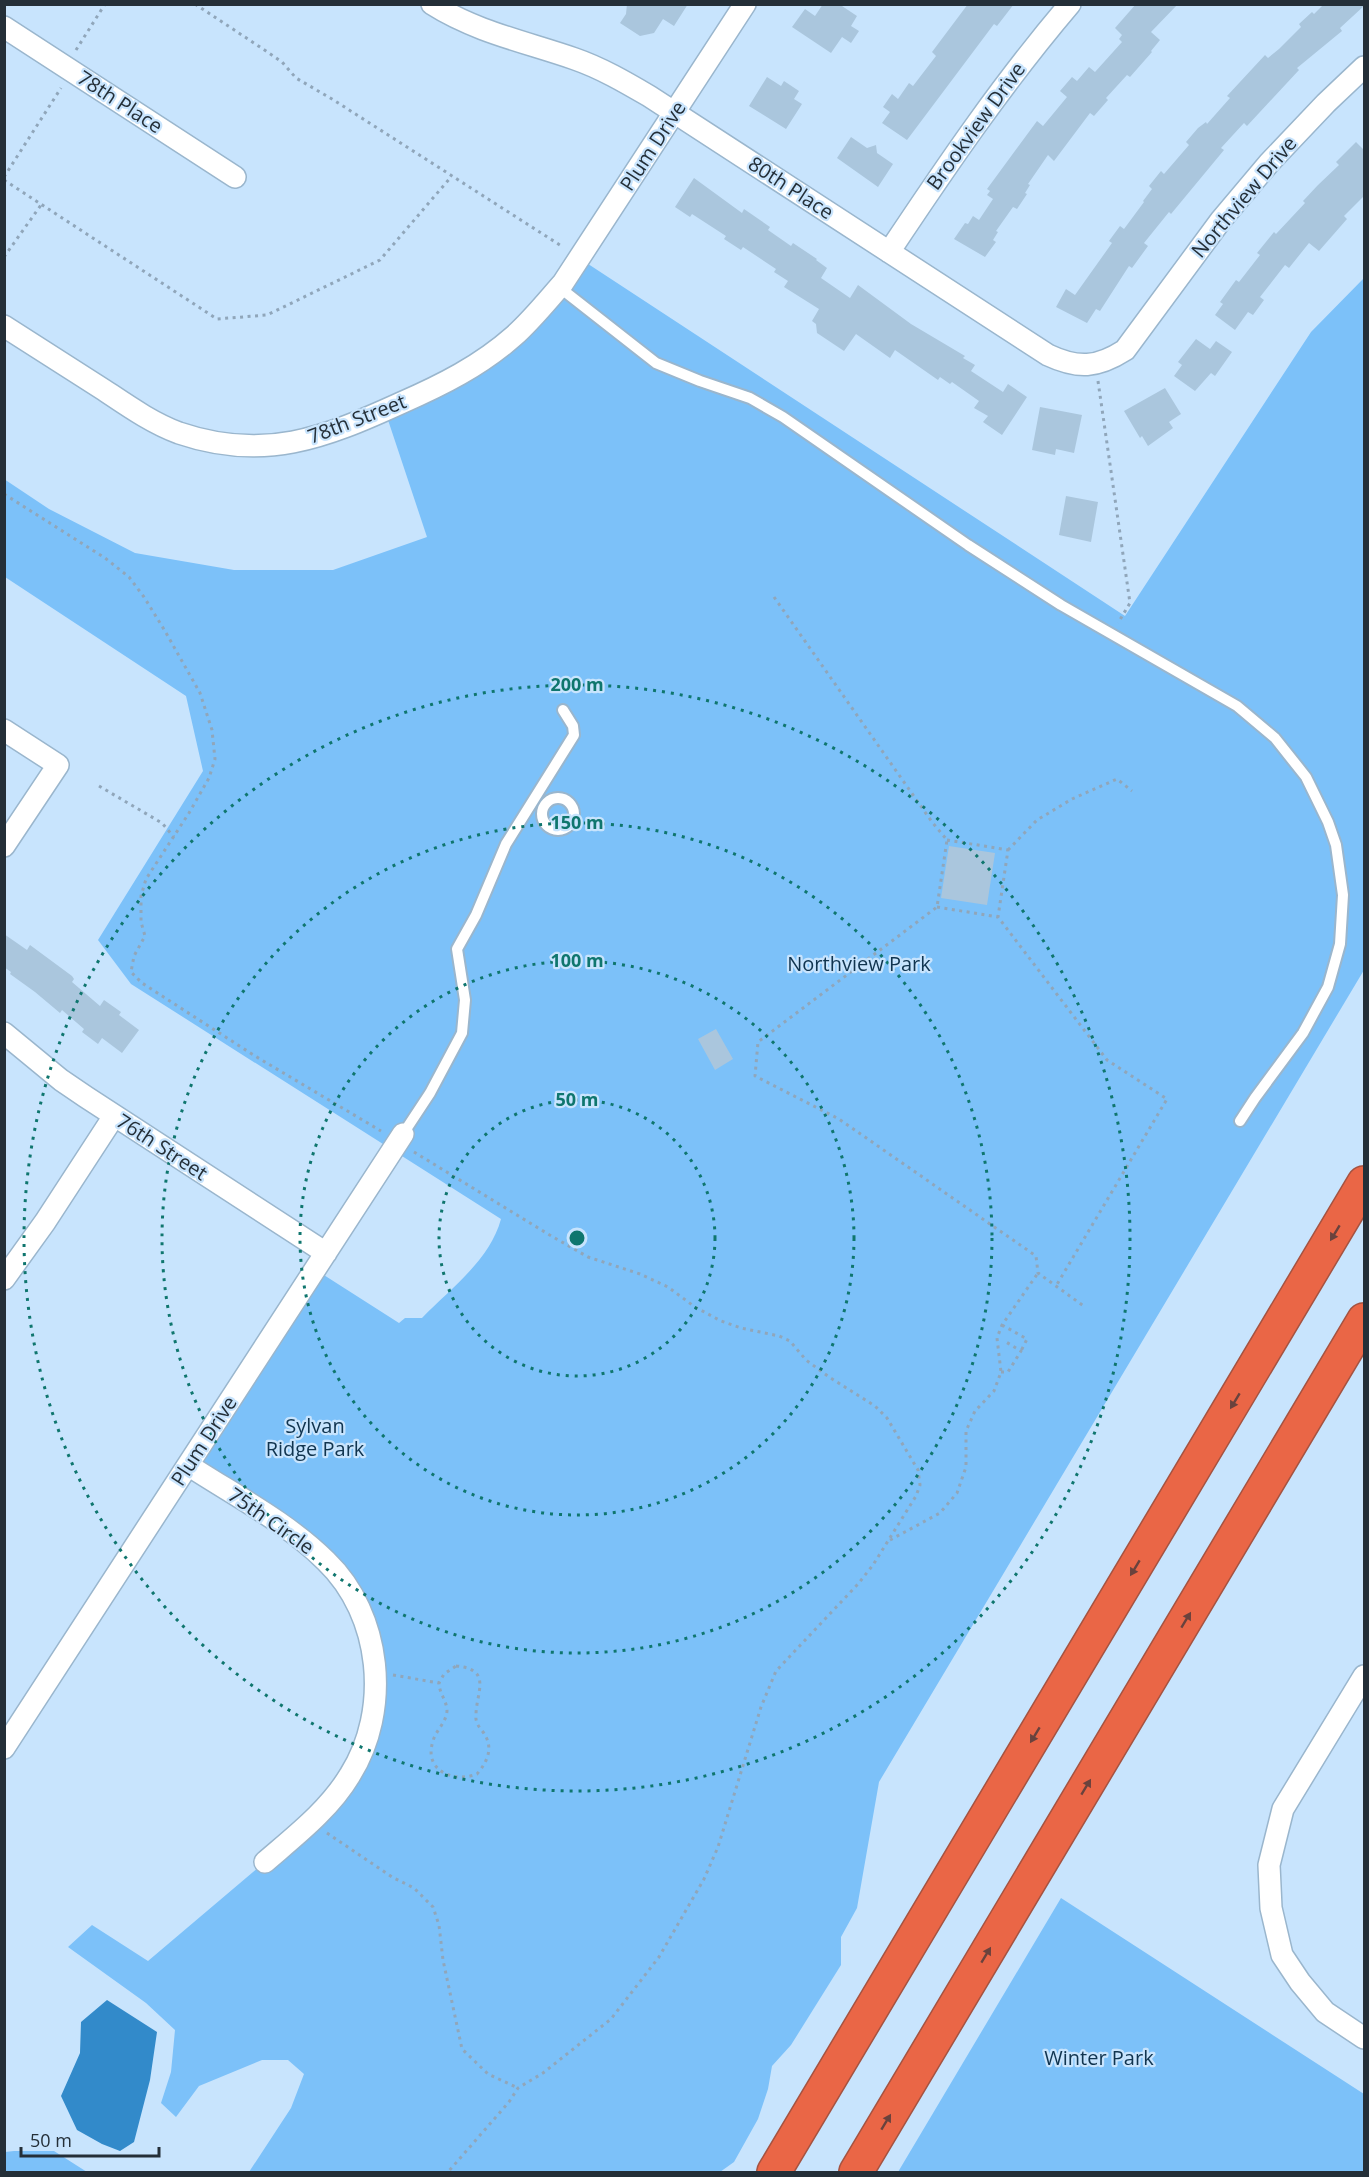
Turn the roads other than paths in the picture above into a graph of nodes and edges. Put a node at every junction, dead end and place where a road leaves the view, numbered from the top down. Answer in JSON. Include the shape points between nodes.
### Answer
{"nodes":[{"id":1,"x":745,"y":4,"type":"edge"},
{"id":2,"x":1070,"y":4,"type":"edge"},
{"id":3,"x":437,"y":6,"type":"edge"},
{"id":4,"x":4,"y":27,"type":"edge"},
{"id":5,"x":1365,"y":67,"type":"edge"},
{"id":6,"x":675,"y":113,"type":"junction"},
{"id":7,"x":235,"y":177,"type":"dead end"},
{"id":8,"x":889,"y":252,"type":"junction"},
{"id":9,"x":559,"y":287,"type":"junction"},
{"id":10,"x":4,"y":326,"type":"edge"},
{"id":11,"x":1136,"y":337,"type":"joint"},
{"id":12,"x":563,"y":710,"type":"dead end"},
{"id":13,"x":4,"y":730,"type":"edge"},
{"id":14,"x":4,"y":846,"type":"edge"},
{"id":15,"x":4,"y":1033,"type":"edge"},
{"id":16,"x":114,"y":1116,"type":"junction"},
{"id":17,"x":1240,"y":1121,"type":"dead end"},
{"id":18,"x":401,"y":1138,"type":"joint"},
{"id":19,"x":1365,"y":1183,"type":"edge"},
{"id":20,"x":326,"y":1253,"type":"junction"},
{"id":21,"x":4,"y":1279,"type":"edge"},
{"id":22,"x":1365,"y":1320,"type":"edge"},
{"id":23,"x":188,"y":1465,"type":"junction"},
{"id":24,"x":1365,"y":1676,"type":"edge"},
{"id":25,"x":4,"y":1748,"type":"edge"},
{"id":26,"x":265,"y":1862,"type":"dead end"},
{"id":27,"x":1365,"y":2038,"type":"edge"},
{"id":28,"x":774,"y":2172,"type":"edge"},
{"id":29,"x":856,"y":2172,"type":"edge"}],
"edges":[{"from":1,"to":6,"type":"street","name":"Plum Drive"},
{"from":2,"to":8,"type":"street","name":"Brookview Drive","via":[[987,107]]},
{"from":3,"to":6,"type":"street","name":"80th Place","via":[[495,35],[605,72]]},
{"from":4,"to":7,"type":"street","name":"78th Place"},
{"from":5,"to":11,"type":"street","name":"Northview Drive","via":[[1269,163],[1175,280]]},
{"from":6,"to":8,"type":"street","name":"80th Place"},
{"from":6,"to":9,"type":"street","name":"Plum Drive"},
{"from":8,"to":11,"type":"street","name":"80th Place","via":[[1048,356],[1072,364],[1095,364],[1125,350]]},
{"from":9,"to":10,"type":"street","name":"78th Street","via":[[514,336],[456,377],[341,430],[296,443],[261,446],[225,444],[158,424]]},
{"from":9,"to":17,"type":"lane","via":[[656,363],[750,398],[783,417],[968,545],[1237,706],[1275,738],[1306,777],[1336,845],[1343,895],[1340,944],[1328,987],[1303,1033]]},
{"from":12,"to":18,"type":"lane","via":[[574,735],[540,802],[506,844],[457,949],[465,1000],[462,1033]]},
{"from":13,"to":14,"type":"street","via":[[58,765]]},
{"from":15,"to":16,"type":"street","name":"76th Street","via":[[61,1080]]},
{"from":16,"to":20,"type":"street","name":"76th Street"},
{"from":16,"to":21,"type":"street"},
{"from":18,"to":20,"type":"street","name":"Plum Drive"},
{"from":19,"to":28,"type":"highway","one_way":true},
{"from":20,"to":23,"type":"street","name":"Plum Drive"},
{"from":29,"to":22,"type":"highway","one_way":true},
{"from":23,"to":25,"type":"street","name":"Plum Drive"},
{"from":23,"to":26,"type":"street","name":"75th Circle","via":[[294,1534],[329,1563],[361,1612],[370,1638],[375,1698],[364,1748],[335,1797]]},
{"from":24,"to":27,"type":"street","via":[[1283,1809],[1269,1865],[1270,1908],[1282,1954],[1325,2012]]}]}
